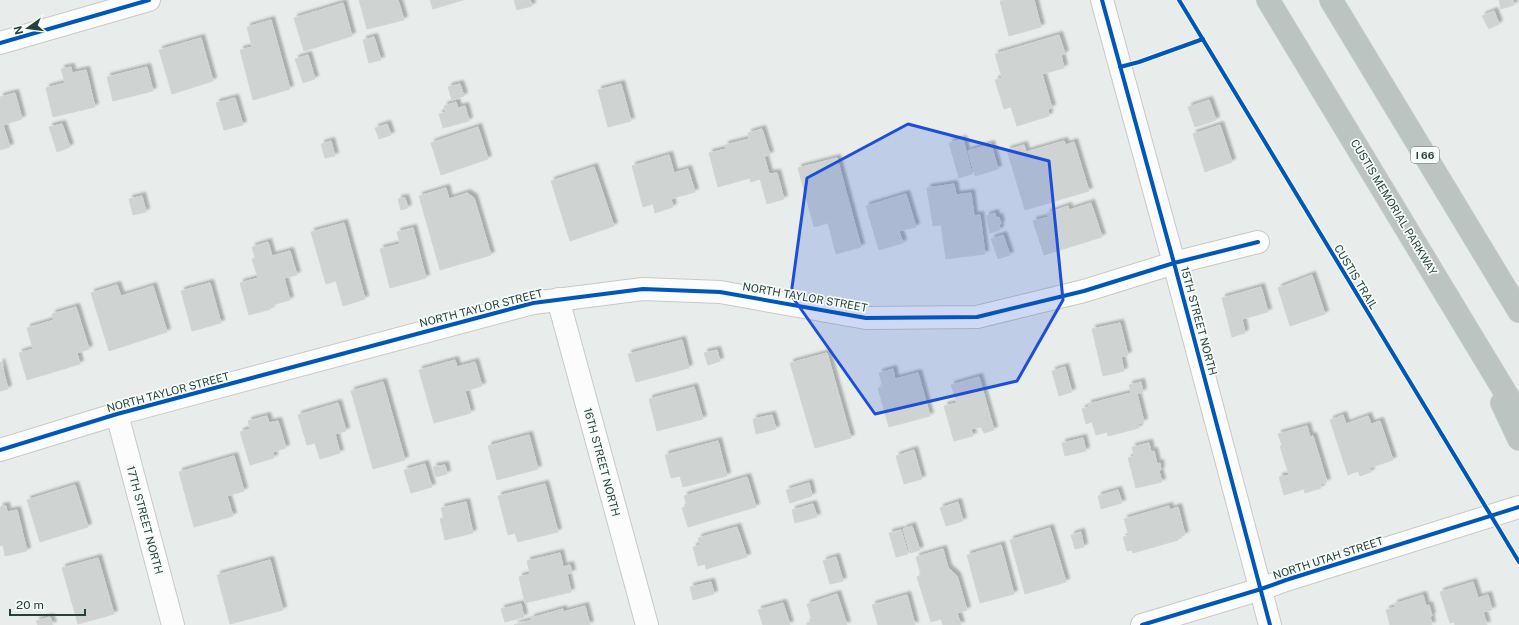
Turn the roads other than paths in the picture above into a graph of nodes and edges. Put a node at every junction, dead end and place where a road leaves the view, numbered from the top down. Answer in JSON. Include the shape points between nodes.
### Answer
{"nodes":[{"id":1,"x":149,"y":0,"type":"edge"},
{"id":2,"x":1102,"y":0,"type":"edge"},
{"id":3,"x":1268,"y":0,"type":"edge"},
{"id":4,"x":1331,"y":0,"type":"edge"},
{"id":5,"x":0,"y":43,"type":"edge"},
{"id":6,"x":1258,"y":242,"type":"dead end"},
{"id":7,"x":1174,"y":263,"type":"junction"},
{"id":8,"x":558,"y":299,"type":"junction"},
{"id":9,"x":1519,"y":311,"type":"edge"},
{"id":10,"x":1469,"y":333,"type":"junction"},
{"id":11,"x":117,"y":414,"type":"junction"},
{"id":12,"x":1519,"y":415,"type":"edge"},
{"id":13,"x":1519,"y":439,"type":"edge"},
{"id":14,"x":0,"y":450,"type":"edge"},
{"id":15,"x":1519,"y":507,"type":"edge"},
{"id":16,"x":1260,"y":589,"type":"junction"},
{"id":17,"x":173,"y":625,"type":"edge"},
{"id":18,"x":646,"y":625,"type":"edge"},
{"id":19,"x":1142,"y":625,"type":"edge"},
{"id":20,"x":1270,"y":625,"type":"edge"}],
"edges":[{"from":1,"to":5,"type":"street"},
{"from":2,"to":7,"type":"street","name":"15TH STREET NORTH"},
{"from":3,"to":10,"type":"highway","name":"CUSTIS MEMORIAL PARKWAY"},
{"from":4,"to":9,"type":"highway","number":"I 66"},
{"from":6,"to":7,"type":"street","name":"NORTH TAYLOR STREET"},
{"from":7,"to":8,"type":"street","name":"NORTH TAYLOR STREET","via":[[1084,291],[977,317],[866,318],[720,292],[643,289]]},
{"from":7,"to":16,"type":"street","name":"15TH STREET NORTH"},
{"from":8,"to":11,"type":"street","name":"NORTH TAYLOR STREET","via":[[533,303]]},
{"from":8,"to":18,"type":"street","name":"16TH STREET NORTH"},
{"from":10,"to":12,"type":"highway","name":"CUSTIS MEMORIAL PARKWAY"},
{"from":10,"to":13,"type":"highway"},
{"from":11,"to":14,"type":"street","name":"NORTH TAYLOR STREET"},
{"from":11,"to":17,"type":"street","name":"17TH STREET NORTH"},
{"from":15,"to":16,"type":"street","name":"NORTH UTAH STREET"},
{"from":16,"to":19,"type":"street","name":"NORTH UTAH STREET"},
{"from":16,"to":20,"type":"street","name":"15TH STREET NORTH"}]}
